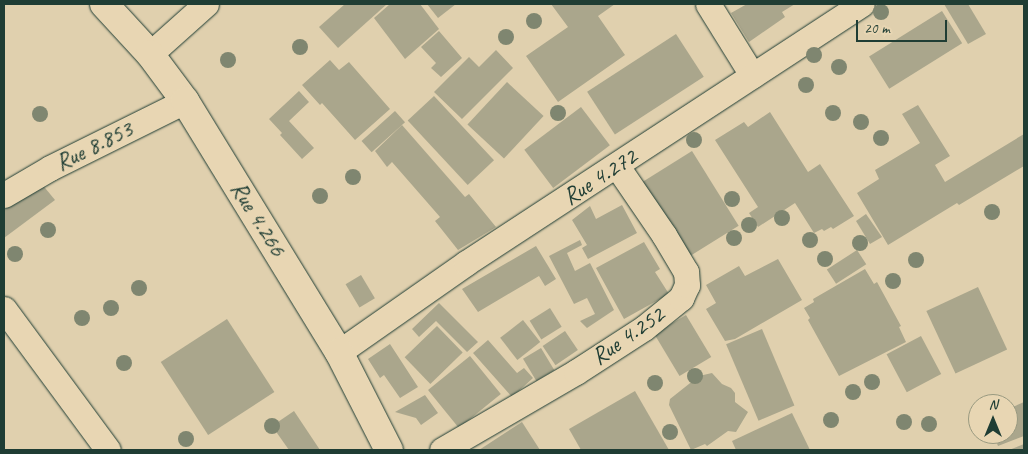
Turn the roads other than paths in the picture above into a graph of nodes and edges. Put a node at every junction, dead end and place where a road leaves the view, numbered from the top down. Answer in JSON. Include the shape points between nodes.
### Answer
{"nodes":[{"id":1,"x":104,"y":4,"type":"edge"},
{"id":2,"x":206,"y":4,"type":"edge"},
{"id":3,"x":708,"y":4,"type":"edge"},
{"id":4,"x":862,"y":4,"type":"edge"},
{"id":5,"x":150,"y":54,"type":"junction"},
{"id":6,"x":752,"y":75,"type":"junction"},
{"id":7,"x":185,"y":101,"type":"junction"},
{"id":8,"x":617,"y":166,"type":"junction"},
{"id":9,"x":4,"y":195,"type":"edge"},
{"id":10,"x":4,"y":309,"type":"edge"},
{"id":11,"x":339,"y":352,"type":"junction"},
{"id":12,"x":108,"y":450,"type":"edge"},
{"id":13,"x":389,"y":450,"type":"edge"},
{"id":14,"x":442,"y":450,"type":"edge"}],
"edges":[{"from":1,"to":5,"type":"street","name":"Rue 4.266"},
{"from":2,"to":5,"type":"street"},
{"from":3,"to":6,"type":"street"},
{"from":4,"to":6,"type":"street","name":"Rue 4.272"},
{"from":5,"to":7,"type":"street","name":"Rue 4.266"},
{"from":6,"to":8,"type":"street","name":"Rue 4.272"},
{"from":7,"to":9,"type":"street","name":"Rue 8.853","via":[[50,168]]},
{"from":7,"to":11,"type":"street","name":"Rue 4.266"},
{"from":8,"to":11,"type":"street","name":"Rue 4.272","via":[[466,263]]},
{"from":8,"to":14,"type":"street","name":"Rue 4.252","via":[[686,272],[687,285],[681,298],[644,328],[576,372]]},
{"from":10,"to":12,"type":"street"},
{"from":11,"to":13,"type":"street","name":"Rue 4.266"}]}
